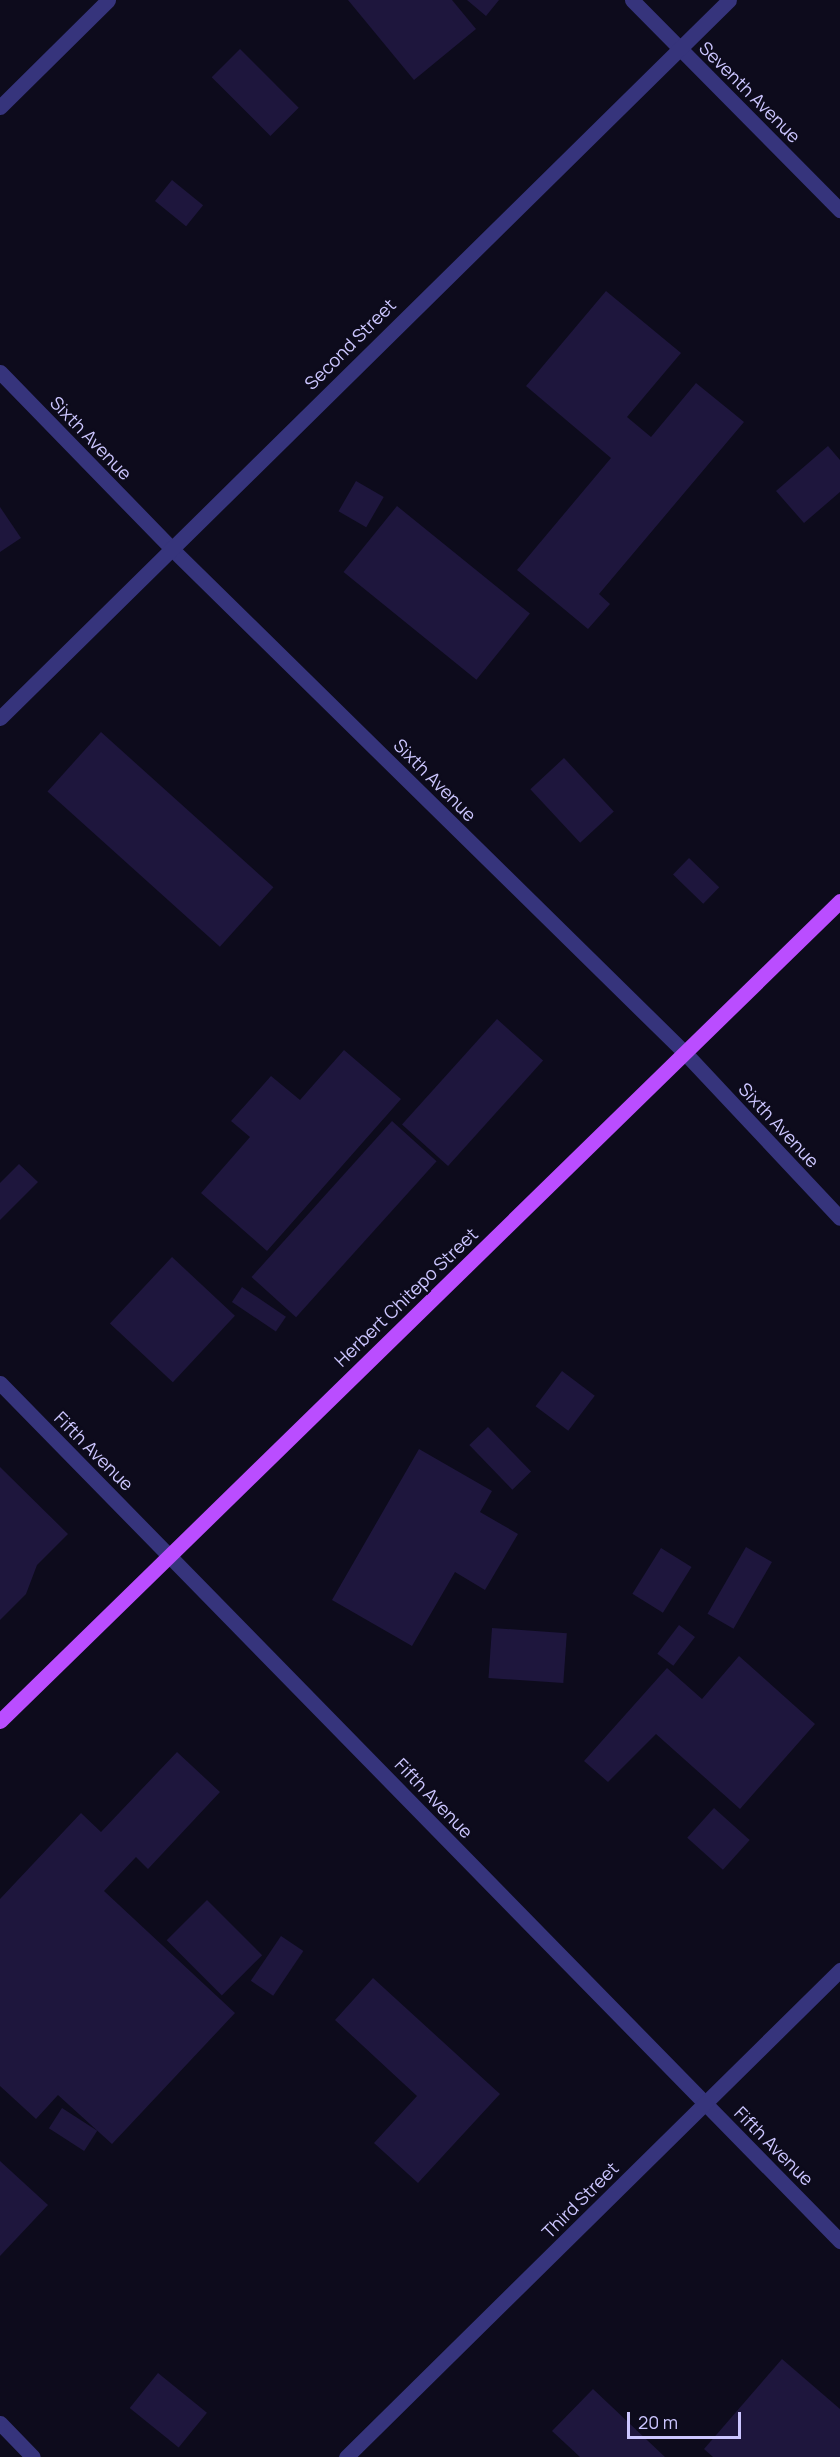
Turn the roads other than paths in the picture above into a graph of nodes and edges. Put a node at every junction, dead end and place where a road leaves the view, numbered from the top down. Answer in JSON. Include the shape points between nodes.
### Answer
{"nodes":[{"id":1,"x":108,"y":0,"type":"edge"},
{"id":2,"x":632,"y":0,"type":"edge"},
{"id":3,"x":729,"y":0,"type":"edge"},
{"id":4,"x":679,"y":48,"type":"junction"},
{"id":5,"x":0,"y":107,"type":"edge"},
{"id":6,"x":840,"y":210,"type":"edge"},
{"id":7,"x":0,"y":372,"type":"edge"},
{"id":8,"x":171,"y":548,"type":"junction"},
{"id":9,"x":0,"y":718,"type":"edge"},
{"id":10,"x":840,"y":901,"type":"edge"},
{"id":11,"x":685,"y":1053,"type":"junction"},
{"id":12,"x":840,"y":1218,"type":"edge"},
{"id":13,"x":0,"y":1383,"type":"edge"},
{"id":14,"x":170,"y":1555,"type":"junction"},
{"id":15,"x":0,"y":1721,"type":"edge"},
{"id":16,"x":840,"y":1970,"type":"edge"},
{"id":17,"x":705,"y":2104,"type":"junction"},
{"id":18,"x":840,"y":2241,"type":"edge"},
{"id":19,"x":0,"y":2423,"type":"edge"},
{"id":20,"x":33,"y":2457,"type":"edge"},
{"id":21,"x":346,"y":2457,"type":"edge"}],
"edges":[{"from":1,"to":5,"type":"street"},
{"from":2,"to":4,"type":"street","name":"Seventh Avenue"},
{"from":3,"to":4,"type":"street","name":"Second Street"},
{"from":4,"to":6,"type":"street","name":"Seventh Avenue"},
{"from":4,"to":8,"type":"street","name":"Second Street"},
{"from":7,"to":8,"type":"street","name":"Sixth Avenue"},
{"from":8,"to":9,"type":"street","name":"Second Street"},
{"from":8,"to":11,"type":"street","name":"Sixth Avenue"},
{"from":10,"to":11,"type":"main road","name":"Herbert Chitepo Street"},
{"from":11,"to":12,"type":"street","name":"Sixth Avenue"},
{"from":11,"to":14,"type":"main road","name":"Herbert Chitepo Street"},
{"from":13,"to":14,"type":"street","name":"Fifth Avenue"},
{"from":14,"to":15,"type":"main road","name":"Herbert Chitepo Street"},
{"from":14,"to":17,"type":"street","name":"Fifth Avenue"},
{"from":16,"to":17,"type":"street","name":"Third Street"},
{"from":17,"to":18,"type":"street","name":"Fifth Avenue"},
{"from":17,"to":21,"type":"street","name":"Third Street"},
{"from":19,"to":20,"type":"street"}]}
